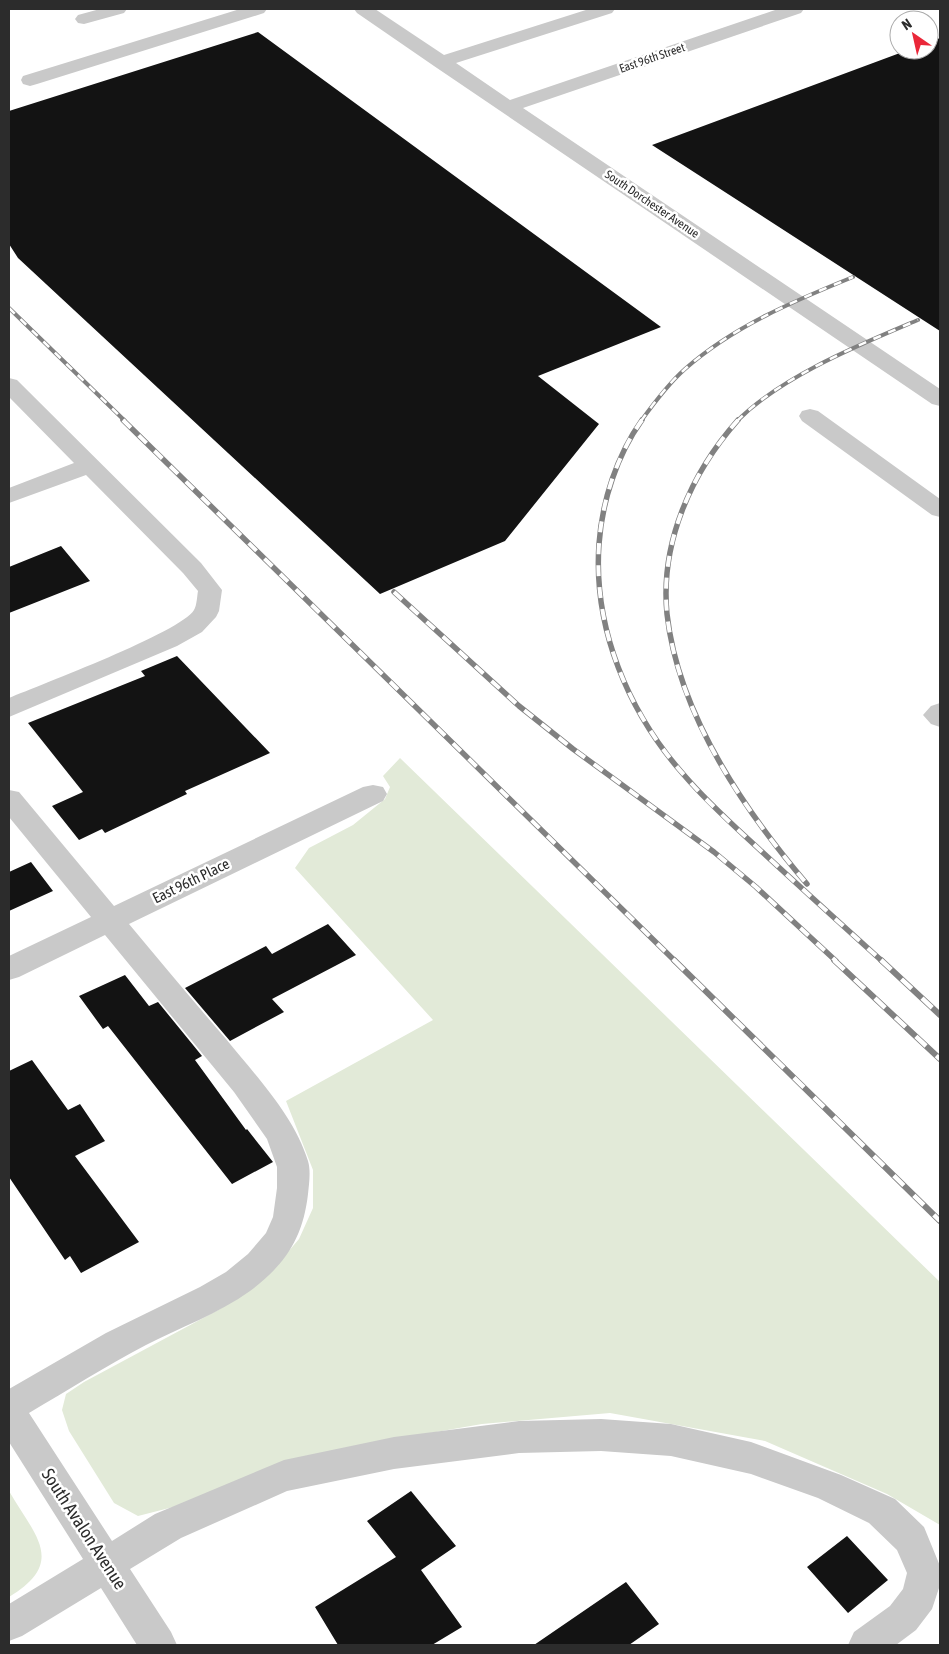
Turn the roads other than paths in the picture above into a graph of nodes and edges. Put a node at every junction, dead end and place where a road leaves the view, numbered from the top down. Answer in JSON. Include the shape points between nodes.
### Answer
{"nodes":[{"id":1,"x":118,"y":9,"type":"edge"},
{"id":2,"x":258,"y":9,"type":"edge"},
{"id":3,"x":363,"y":9,"type":"edge"},
{"id":4,"x":606,"y":9,"type":"edge"},
{"id":5,"x":795,"y":9,"type":"edge"},
{"id":6,"x":84,"y":19,"type":"dead end"},
{"id":7,"x":441,"y":62,"type":"junction"},
{"id":8,"x":30,"y":80,"type":"dead end"},
{"id":9,"x":508,"y":107,"type":"junction"},
{"id":10,"x":9,"y":385,"type":"edge"},
{"id":11,"x":940,"y":399,"type":"edge"},
{"id":12,"x":810,"y":416,"type":"dead end"},
{"id":13,"x":90,"y":464,"type":"junction"},
{"id":14,"x":9,"y":496,"type":"edge"},
{"id":15,"x":940,"y":510,"type":"edge"},
{"id":16,"x":9,"y":708,"type":"edge"},
{"id":17,"x":940,"y":712,"type":"edge"},
{"id":18,"x":940,"y":718,"type":"edge"},
{"id":19,"x":373,"y":794,"type":"dead end"},
{"id":20,"x":9,"y":799,"type":"edge"},
{"id":21,"x":108,"y":921,"type":"junction"},
{"id":22,"x":9,"y":969,"type":"edge"},
{"id":23,"x":9,"y":1406,"type":"edge"},
{"id":24,"x":9,"y":1412,"type":"edge"},
{"id":25,"x":107,"y":1564,"type":"junction"},
{"id":26,"x":9,"y":1624,"type":"edge"},
{"id":27,"x":158,"y":1645,"type":"edge"},
{"id":28,"x":867,"y":1645,"type":"edge"}],
"edges":[{"from":1,"to":6,"type":"street"},
{"from":2,"to":8,"type":"street"},
{"from":3,"to":7,"type":"street","name":"South Dorchester Avenue"},
{"from":4,"to":7,"type":"street"},
{"from":5,"to":9,"type":"street","name":"East 96th Street"},
{"from":7,"to":9,"type":"street","name":"South Dorchester Avenue"},
{"from":9,"to":11,"type":"street","name":"South Dorchester Avenue"},
{"from":10,"to":13,"type":"street"},
{"from":12,"to":15,"type":"street"},
{"from":13,"to":14,"type":"street"},
{"from":13,"to":16,"type":"street","via":[[210,590],[207,611],[194,626],[168,640]]},
{"from":17,"to":18,"type":"street","via":[[936,715]]},
{"from":19,"to":21,"type":"street","name":"East 96th Place"},
{"from":20,"to":21,"type":"street"},
{"from":21,"to":22,"type":"street","name":"East 96th Place"},
{"from":21,"to":23,"type":"street","via":[[245,1084],[277,1128],[293,1162],[293,1203],[282,1237],[264,1261],[232,1286]]},
{"from":24,"to":25,"type":"street","name":"South Avalon Avenue"},
{"from":25,"to":26,"type":"street"},
{"from":25,"to":27,"type":"street","name":"South Avalon Avenue"},
{"from":25,"to":28,"type":"street","via":[[168,1526],[284,1476],[394,1453],[519,1438],[601,1435],[671,1440],[751,1458],[829,1486],[882,1511],[911,1539],[925,1573],[919,1597],[903,1618]]}]}
